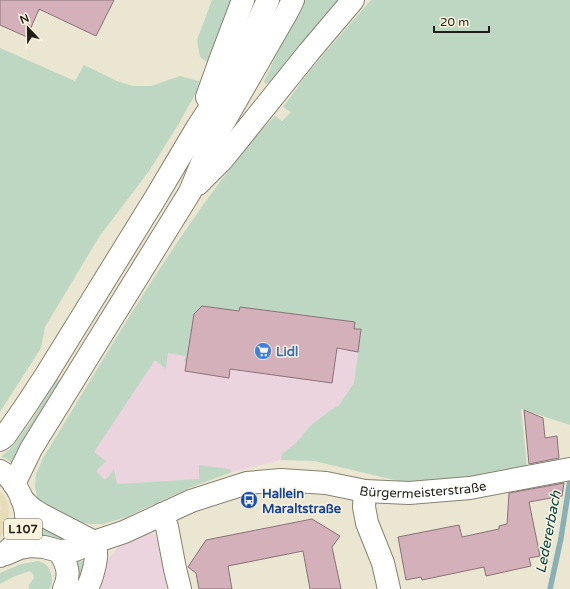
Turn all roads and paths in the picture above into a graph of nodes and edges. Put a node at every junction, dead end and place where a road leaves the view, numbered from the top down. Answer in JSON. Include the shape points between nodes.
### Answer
{"nodes":[{"id":1,"x":243,"y":0,"type":"edge"},
{"id":2,"x":268,"y":0,"type":"edge"},
{"id":3,"x":293,"y":0,"type":"edge"},
{"id":4,"x":353,"y":0,"type":"edge"},
{"id":5,"x":197,"y":128,"type":"junction"},
{"id":6,"x":190,"y":192,"type":"junction"},
{"id":7,"x":0,"y":440,"type":"edge"},
{"id":8,"x":567,"y":470,"type":"edge"},
{"id":9,"x":12,"y":485,"type":"edge"},
{"id":10,"x":365,"y":491,"type":"junction"},
{"id":11,"x":162,"y":514,"type":"junction"},
{"id":12,"x":94,"y":542,"type":"junction"},
{"id":13,"x":59,"y":551,"type":"junction"},
{"id":14,"x":3,"y":555,"type":"edge"},
{"id":15,"x":64,"y":589,"type":"edge"},
{"id":16,"x":86,"y":589,"type":"edge"},
{"id":17,"x":180,"y":589,"type":"edge"},
{"id":18,"x":389,"y":589,"type":"edge"}],
"edges":[{"from":1,"to":5,"type":"main road"},
{"from":2,"to":5,"type":"main road","via":[[239,63]]},
{"from":3,"to":6,"type":"main road","via":[[206,153]]},
{"from":4,"to":6,"type":"main road","via":[[222,160]]},
{"from":5,"to":7,"type":"main road","via":[[46,375]]},
{"from":6,"to":9,"type":"main road","via":[[31,449]]},
{"from":8,"to":10,"type":"main road","name":"Bürgermeisterstraße","via":[[470,488],[409,493]]},
{"from":9,"to":12,"type":"main road","via":[[31,508]]},
{"from":9,"to":14,"type":"main road","number":"L107","via":[[25,511],[26,523],[18,540]]},
{"from":10,"to":11,"type":"main road","name":"Bürgermeisterstraße","via":[[326,483],[281,480],[247,483],[191,501]]},
{"from":10,"to":18,"type":"main road","via":[[367,523],[383,563]]},
{"from":11,"to":12,"type":"main road","name":"Bürgermeisterstraße","via":[[124,532]]},
{"from":11,"to":17,"type":"main road"},
{"from":12,"to":13,"type":"main road","name":"Bürgermeisterstraße","via":[[75,550]]},
{"from":12,"to":16,"type":"main road","via":[[97,557]]},
{"from":13,"to":14,"type":"main road","name":"Bürgermeisterstraße","via":[[31,546]]},
{"from":13,"to":15,"type":"main road","via":[[68,571],[68,581]]}]}
